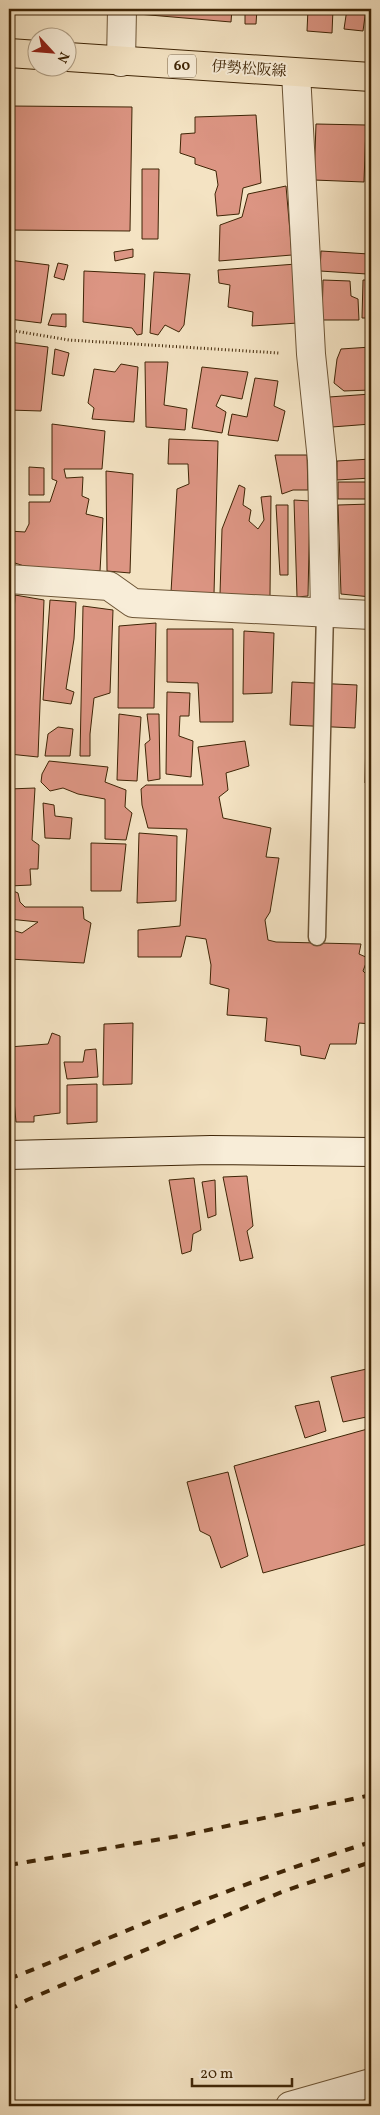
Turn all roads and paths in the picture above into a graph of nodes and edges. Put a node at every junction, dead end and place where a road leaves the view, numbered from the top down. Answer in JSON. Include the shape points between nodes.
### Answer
{"nodes":[{"id":1,"x":122,"y":9,"type":"edge"},
{"id":2,"x":9,"y":53,"type":"edge"},
{"id":3,"x":28,"y":54,"type":"edge"},
{"id":4,"x":78,"y":59,"type":"edge"},
{"id":5,"x":120,"y":62,"type":"junction"},
{"id":6,"x":296,"y":73,"type":"junction"},
{"id":7,"x":371,"y":77,"type":"edge"},
{"id":8,"x":9,"y":330,"type":"edge"},
{"id":9,"x":311,"y":354,"type":"junction"},
{"id":10,"x":9,"y":579,"type":"edge"},
{"id":11,"x":325,"y":612,"type":"junction"},
{"id":12,"x":371,"y":615,"type":"edge"},
{"id":13,"x":317,"y":937,"type":"dead end"},
{"id":14,"x":371,"y":1152,"type":"edge"},
{"id":15,"x":9,"y":1156,"type":"edge"},
{"id":16,"x":371,"y":2083,"type":"edge"},
{"id":17,"x":290,"y":2106,"type":"edge"}],
"edges":[{"from":1,"to":5,"type":"street"},
{"from":2,"to":3,"type":"main road"},
{"from":4,"to":5,"type":"main road","name":"伊勢松阪線","number":"60"},
{"from":5,"to":6,"type":"main road","name":"伊勢松阪線","number":"60"},
{"from":6,"to":7,"type":"main road","name":"伊勢松阪線","number":"60"},
{"from":6,"to":9,"type":"street"},
{"from":8,"to":9,"type":"path","via":[[70,340]]},
{"from":9,"to":11,"type":"street","via":[[322,460]]},
{"from":10,"to":11,"type":"street","via":[[109,586],[133,603]]},
{"from":11,"to":12,"type":"street"},
{"from":11,"to":13,"type":"lane"},
{"from":14,"to":15,"type":"street","via":[[211,1150]]},
{"from":16,"to":17,"type":"street"}]}
